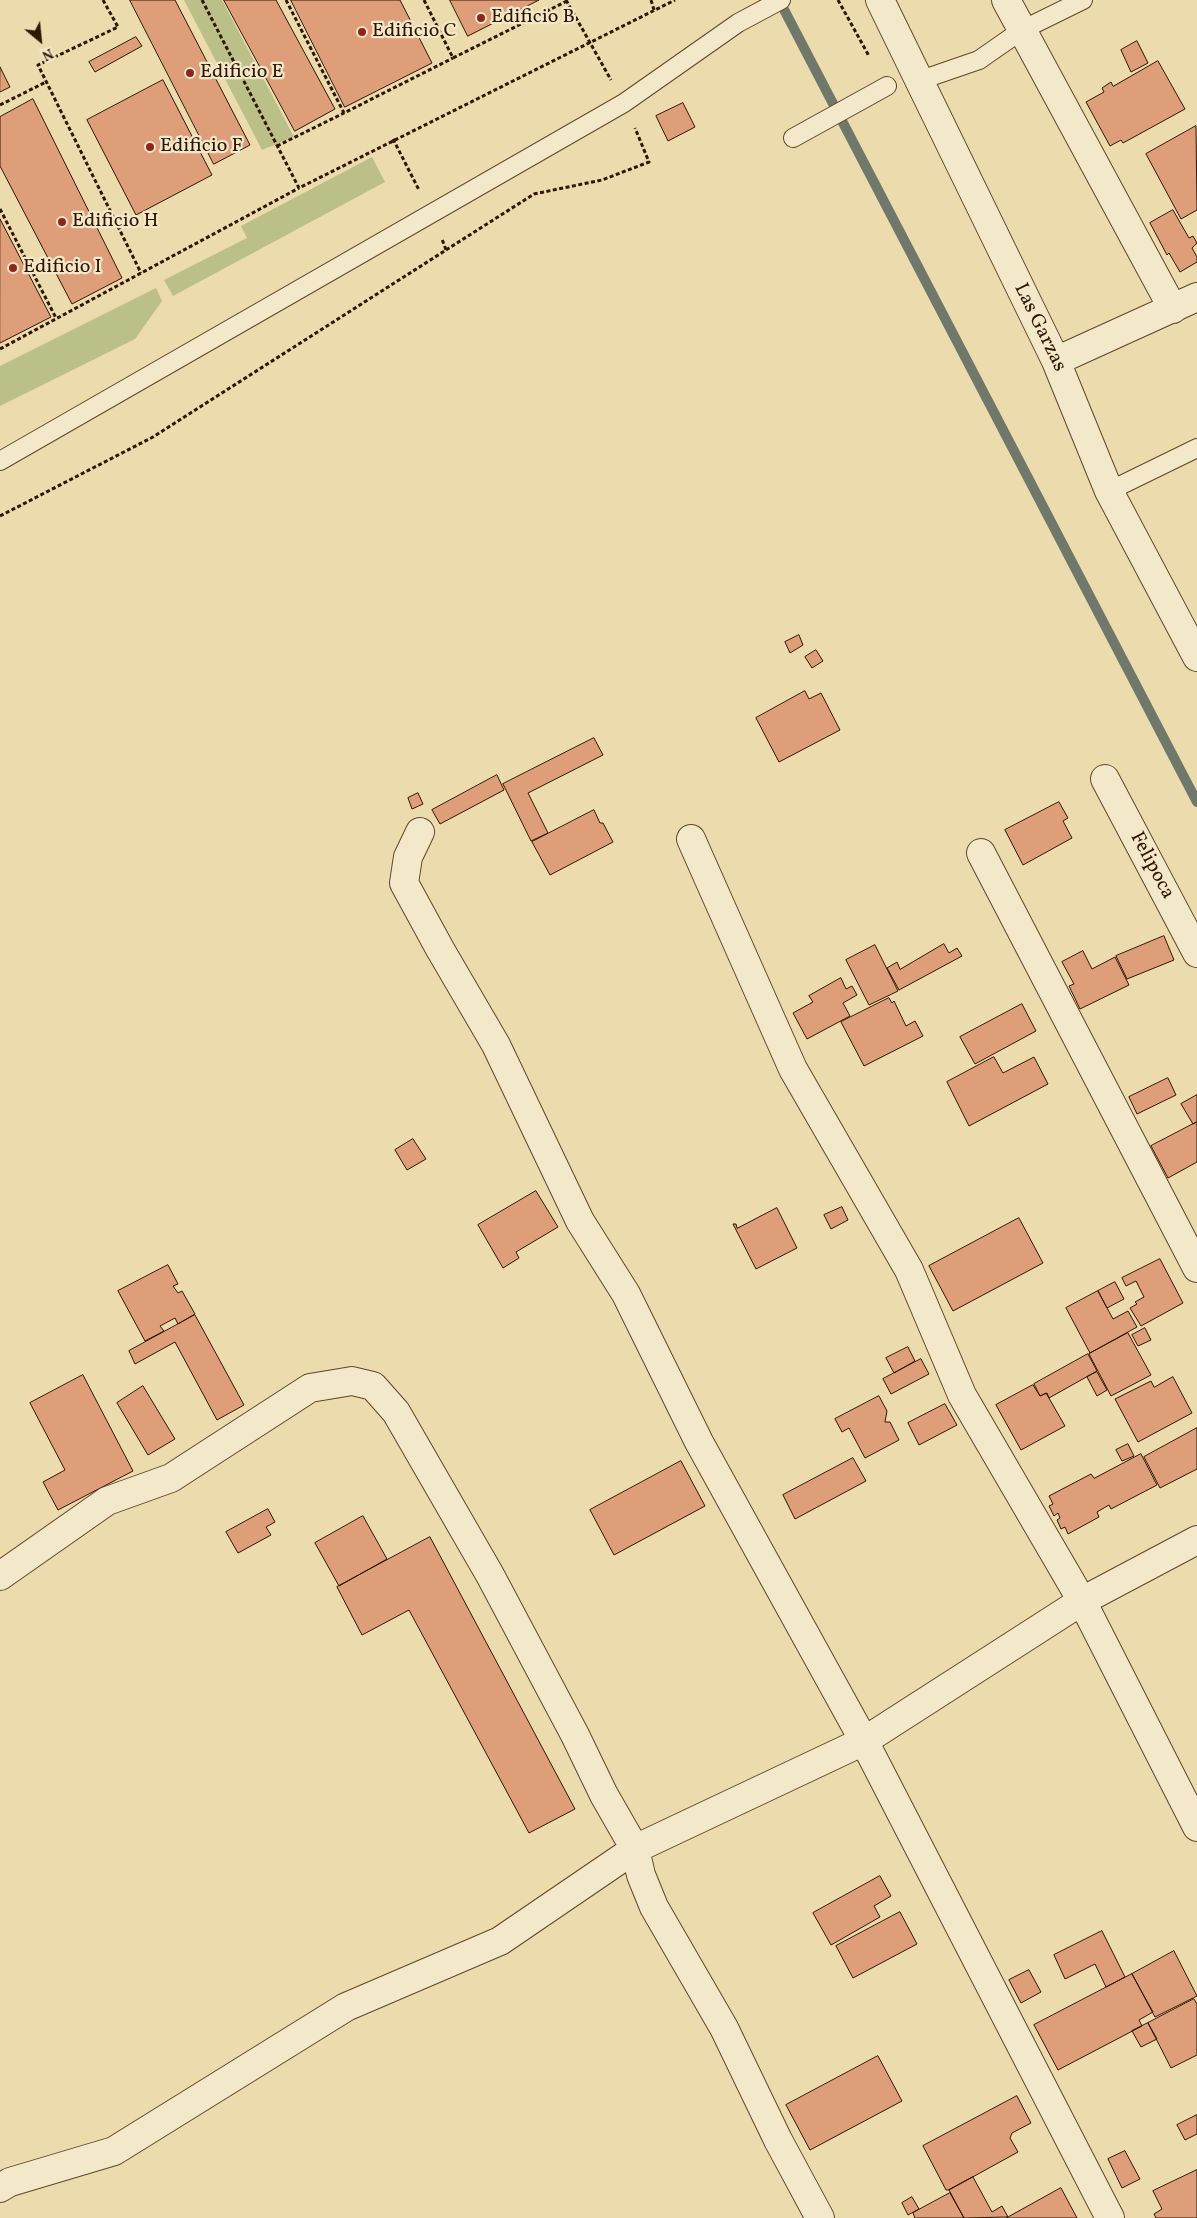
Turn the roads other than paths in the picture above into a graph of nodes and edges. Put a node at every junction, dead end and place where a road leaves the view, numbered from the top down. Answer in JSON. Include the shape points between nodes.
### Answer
{"nodes":[{"id":1,"x":781,"y":0,"type":"edge"},
{"id":2,"x":880,"y":0,"type":"edge"},
{"id":3,"x":1006,"y":0,"type":"edge"},
{"id":4,"x":1083,"y":0,"type":"edge"},
{"id":5,"x":1022,"y":30,"type":"junction"},
{"id":6,"x":918,"y":81,"type":"junction"},
{"id":7,"x":886,"y":86,"type":"road end"},
{"id":8,"x":793,"y":138,"type":"dead end"},
{"id":9,"x":1185,"y":303,"type":"edge"},
{"id":10,"x":1056,"y":361,"type":"junction"},
{"id":11,"x":1197,"y":448,"type":"edge"},
{"id":12,"x":0,"y":461,"type":"edge"},
{"id":13,"x":1109,"y":491,"type":"junction"},
{"id":14,"x":1197,"y":657,"type":"edge"},
{"id":15,"x":1105,"y":779,"type":"dead end"},
{"id":16,"x":420,"y":832,"type":"dead end"},
{"id":17,"x":692,"y":839,"type":"dead end"},
{"id":18,"x":981,"y":853,"type":"dead end"},
{"id":19,"x":1197,"y":953,"type":"edge"},
{"id":20,"x":1197,"y":1268,"type":"edge"},
{"id":21,"x":1197,"y":1540,"type":"edge"},
{"id":22,"x":0,"y":1576,"type":"edge"},
{"id":23,"x":1082,"y":1601,"type":"junction"},
{"id":24,"x":864,"y":1741,"type":"junction"},
{"id":25,"x":1197,"y":1827,"type":"edge"},
{"id":26,"x":635,"y":1849,"type":"junction"},
{"id":27,"x":0,"y":2188,"type":"edge"},
{"id":28,"x":820,"y":2218,"type":"edge"},
{"id":29,"x":1110,"y":2218,"type":"edge"}],
"edges":[{"from":1,"to":12,"type":"lane","via":[[738,23],[624,103]]},
{"from":2,"to":6,"type":"street","name":"Las Garzas"},
{"from":3,"to":5,"type":"street"},
{"from":4,"to":5,"type":"lane"},
{"from":5,"to":6,"type":"lane","via":[[979,60]]},
{"from":5,"to":9,"type":"street"},
{"from":6,"to":10,"type":"street","name":"Las Garzas"},
{"from":7,"to":8,"type":"lane"},
{"from":9,"to":10,"type":"street"},
{"from":10,"to":13,"type":"street","name":"Las Garzas"},
{"from":11,"to":13,"type":"lane"},
{"from":13,"to":14,"type":"street","name":"Las Garzas"},
{"from":15,"to":19,"type":"street","name":"Felipoca"},
{"from":16,"to":24,"type":"street","via":[[408,857],[404,883],[496,1045],[580,1221],[626,1294],[699,1442]]},
{"from":17,"to":23,"type":"street","via":[[793,1069],[909,1270],[962,1395]]},
{"from":18,"to":20,"type":"street"},
{"from":21,"to":23,"type":"street"},
{"from":22,"to":26,"type":"street","via":[[107,1501],[170,1478],[310,1388],[352,1380],[373,1386],[396,1412],[490,1575]]},
{"from":23,"to":24,"type":"street"},
{"from":23,"to":25,"type":"street"},
{"from":24,"to":26,"type":"street"},
{"from":24,"to":29,"type":"street"},
{"from":26,"to":27,"type":"street","via":[[500,1942],[346,2006],[114,2151],[10,2182]]},
{"from":26,"to":28,"type":"street","via":[[640,1875],[654,1907],[724,2028]]}]}
